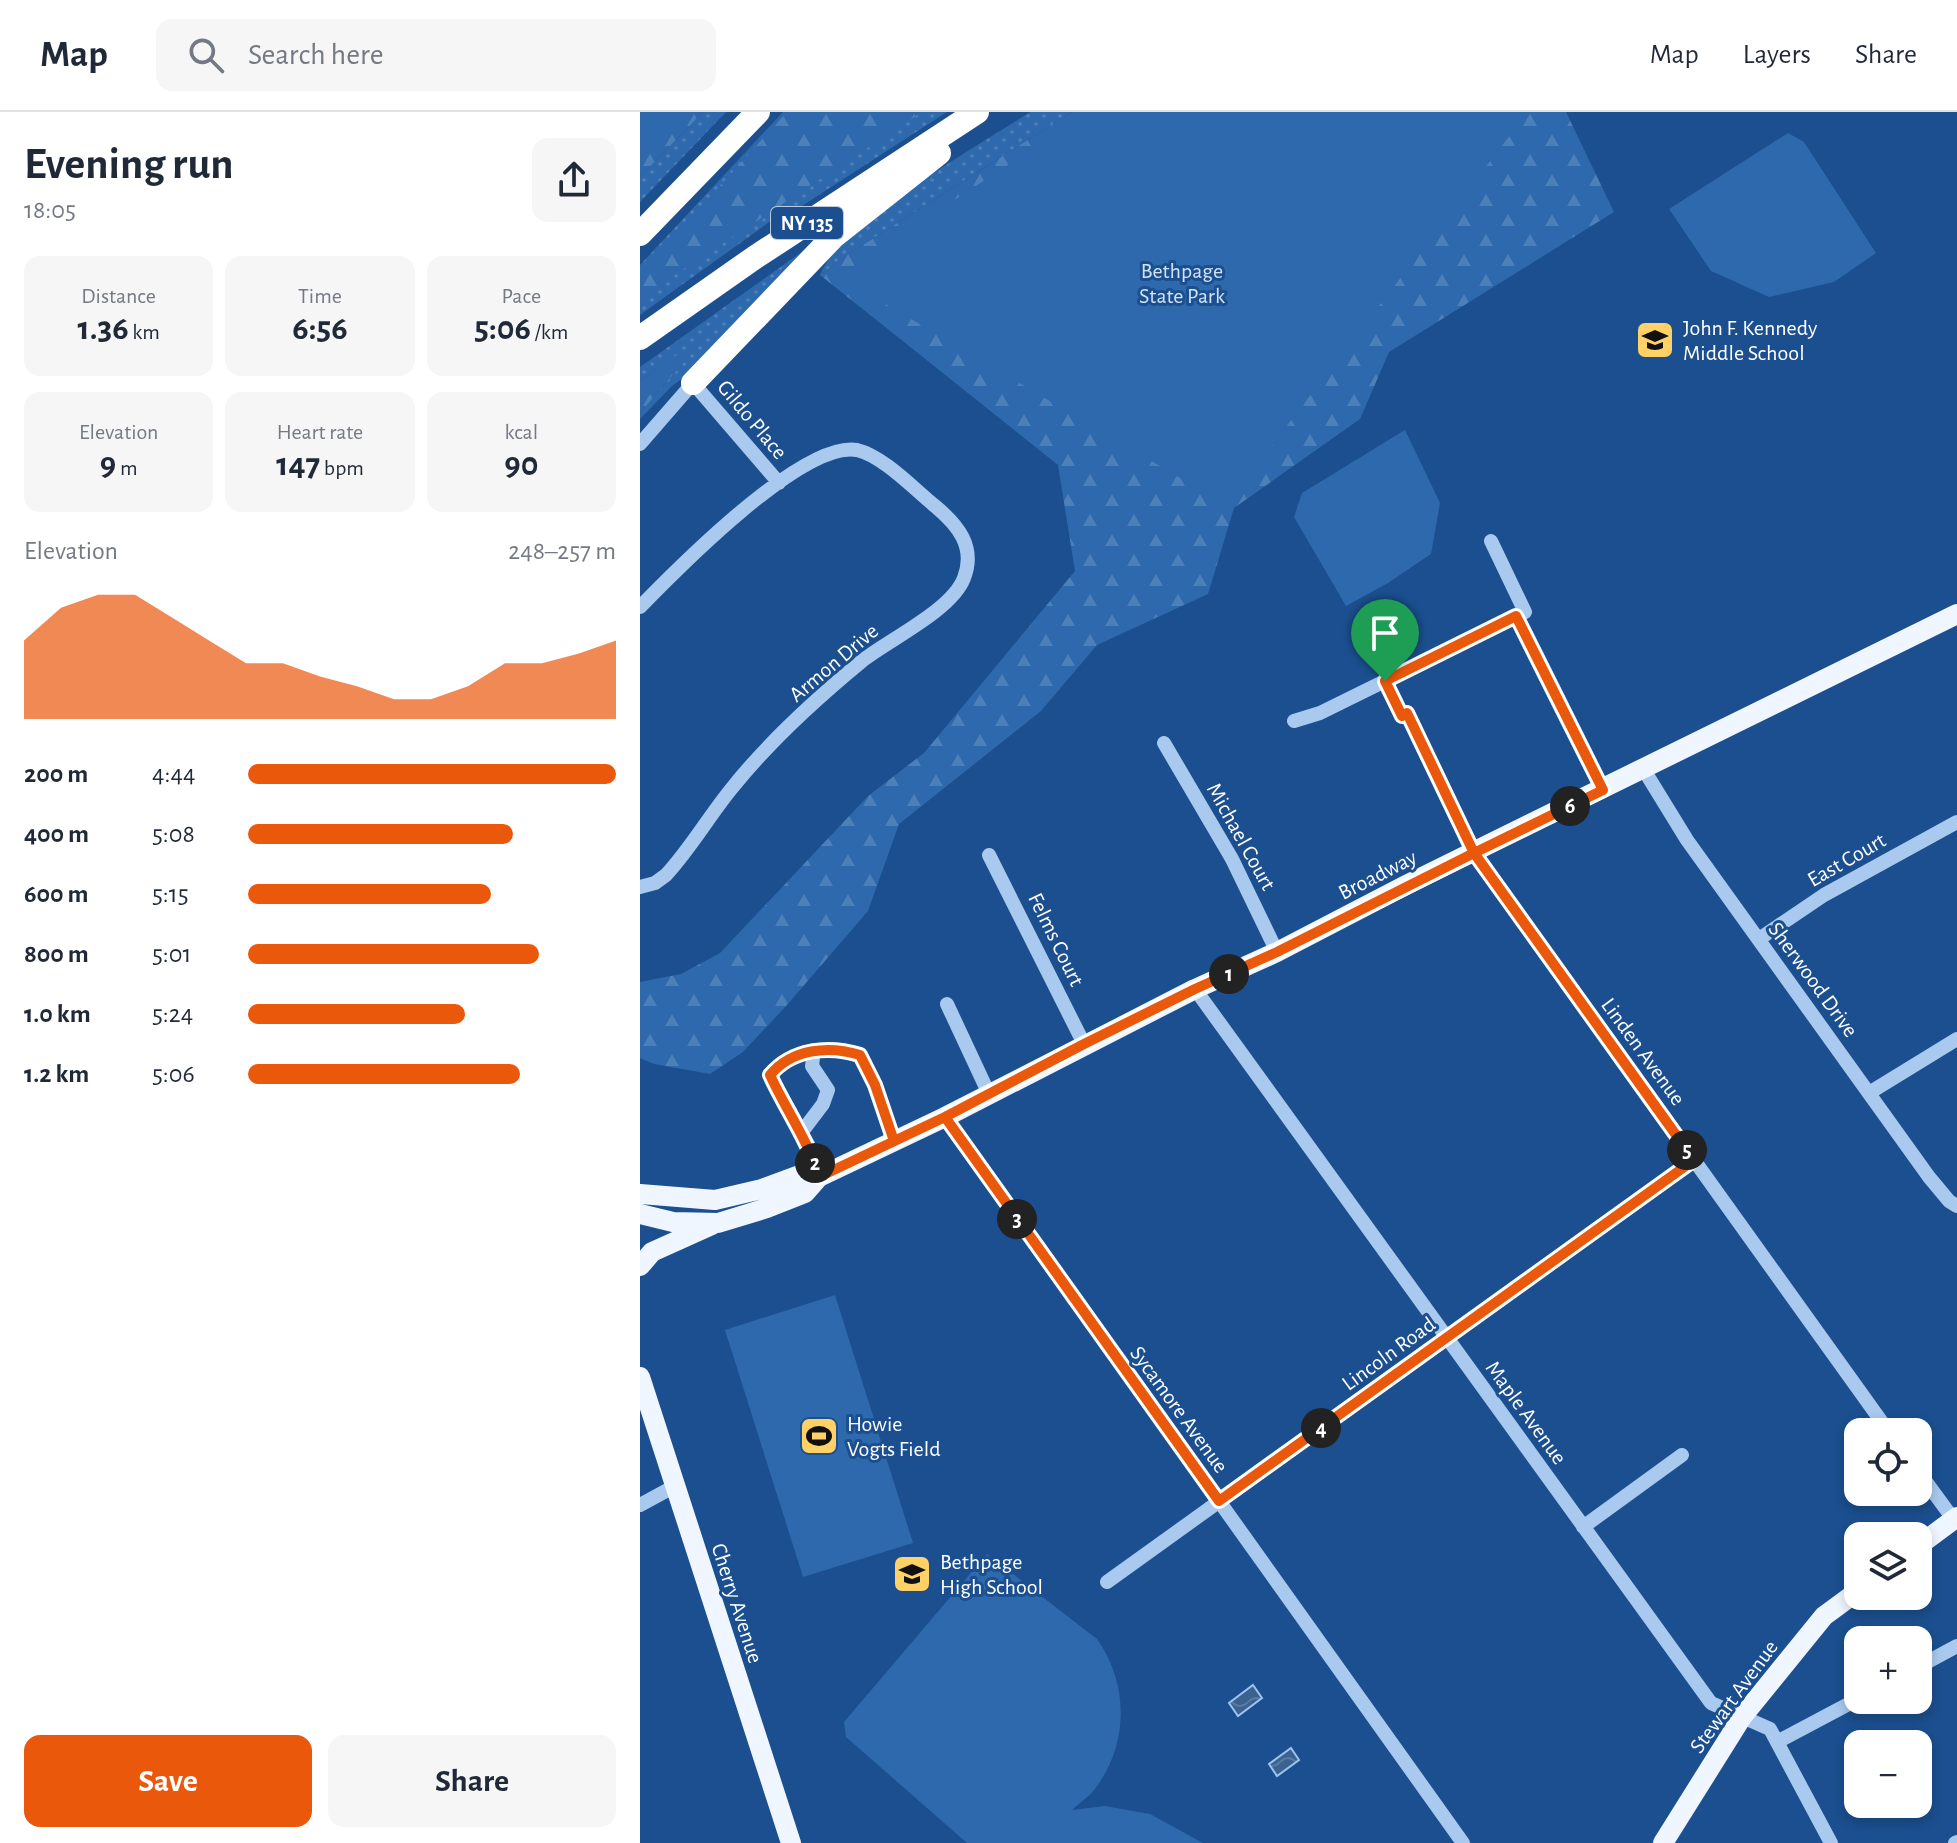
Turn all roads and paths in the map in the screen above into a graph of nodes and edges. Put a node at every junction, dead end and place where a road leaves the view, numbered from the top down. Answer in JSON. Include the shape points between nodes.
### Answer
{"nodes":[{"id":1,"x":758,"y":112,"type":"edge"},
{"id":2,"x":977,"y":112,"type":"edge"},
{"id":3,"x":987,"y":112,"type":"edge"},
{"id":4,"x":640,"y":234,"type":"edge"},
{"id":5,"x":640,"y":338,"type":"edge"},
{"id":6,"x":693,"y":383,"type":"junction"},
{"id":7,"x":640,"y":444,"type":"edge"},
{"id":8,"x":779,"y":483,"type":"junction"},
{"id":9,"x":1491,"y":541,"type":"dead end"},
{"id":10,"x":640,"y":607,"type":"edge"},
{"id":11,"x":1516,"y":616,"type":"junction"},
{"id":12,"x":1955,"y":619,"type":"edge"},
{"id":13,"x":1385,"y":681,"type":"junction"},
{"id":14,"x":1294,"y":721,"type":"dead end"},
{"id":15,"x":1164,"y":743,"type":"dead end"},
{"id":16,"x":1644,"y":770,"type":"junction"},
{"id":17,"x":1603,"y":790,"type":"junction"},
{"id":18,"x":1957,"y":822,"type":"edge"},
{"id":19,"x":1474,"y":853,"type":"junction"},
{"id":20,"x":989,"y":855,"type":"dead end"},
{"id":21,"x":640,"y":887,"type":"edge"},
{"id":22,"x":1759,"y":939,"type":"junction"},
{"id":23,"x":1277,"y":952,"type":"junction"},
{"id":24,"x":1195,"y":989,"type":"junction"},
{"id":25,"x":947,"y":1004,"type":"dead end"},
{"id":26,"x":1957,"y":1039,"type":"edge"},
{"id":27,"x":1084,"y":1044,"type":"junction"},
{"id":28,"x":814,"y":1050,"type":"junction"},
{"id":29,"x":1869,"y":1093,"type":"junction"},
{"id":30,"x":989,"y":1094,"type":"junction"},
{"id":31,"x":945,"y":1117,"type":"junction"},
{"id":32,"x":801,"y":1133,"type":"junction"},
{"id":33,"x":894,"y":1141,"type":"junction"},
{"id":34,"x":1694,"y":1160,"type":"junction"},
{"id":35,"x":819,"y":1177,"type":"junction"},
{"id":36,"x":640,"y":1194,"type":"edge"},
{"id":37,"x":1957,"y":1206,"type":"edge"},
{"id":38,"x":640,"y":1214,"type":"edge"},
{"id":39,"x":718,"y":1223,"type":"junction"},
{"id":40,"x":640,"y":1266,"type":"edge"},
{"id":41,"x":1447,"y":1338,"type":"junction"},
{"id":42,"x":640,"y":1377,"type":"edge"},
{"id":43,"x":1879,"y":1418,"type":"edge"},
{"id":44,"x":1682,"y":1455,"type":"dead end"},
{"id":45,"x":675,"y":1486,"type":"junction"},
{"id":46,"x":1932,"y":1488,"type":"edge"},
{"id":47,"x":1219,"y":1501,"type":"junction"},
{"id":48,"x":640,"y":1505,"type":"edge"},
{"id":49,"x":1956,"y":1518,"type":"edge"},
{"id":50,"x":1583,"y":1527,"type":"junction"},
{"id":51,"x":1932,"y":1536,"type":"edge"},
{"id":52,"x":1107,"y":1582,"type":"dead end"},
{"id":53,"x":1844,"y":1601,"type":"edge"},
{"id":54,"x":1957,"y":1646,"type":"edge"},
{"id":55,"x":1932,"y":1659,"type":"edge"},
{"id":56,"x":1844,"y":1706,"type":"edge"},
{"id":57,"x":1742,"y":1717,"type":"junction"},
{"id":58,"x":1777,"y":1742,"type":"junction"},
{"id":59,"x":791,"y":1843,"type":"edge"},
{"id":60,"x":1463,"y":1843,"type":"edge"},
{"id":61,"x":1663,"y":1843,"type":"edge"},
{"id":62,"x":1831,"y":1843,"type":"edge"}],
"edges":[{"from":1,"to":4,"type":"highway"},
{"from":2,"to":5,"type":"highway","number":"NY 135"},
{"from":3,"to":6,"type":"highway","via":[[834,236]]},
{"from":6,"to":7,"type":"street"},
{"from":6,"to":8,"type":"street","name":"Gildo Place"},
{"from":8,"to":10,"type":"street","via":[[693,554]]},
{"from":8,"to":21,"type":"street","name":"Armon Drive","via":[[837,450],[857,450],[878,459],[950,518],[964,536],[968,547],[963,581],[953,598],[864,660],[806,710],[734,785],[666,875]]},
{"from":9,"to":11,"type":"street","via":[[1525,612]]},
{"from":11,"to":13,"type":"street"},
{"from":11,"to":17,"type":"street"},
{"from":12,"to":16,"type":"main road","name":"Broadway"},
{"from":13,"to":14,"type":"street"},
{"from":13,"to":19,"type":"street","name":"Linden Avenue","via":[[1402,716],[1407,713]]},
{"from":15,"to":23,"type":"street","name":"Michael Court","via":[[1232,859]]},
{"from":16,"to":17,"type":"main road","name":"Broadway"},
{"from":16,"to":22,"type":"street","name":"Sherwood Drive"},
{"from":17,"to":19,"type":"main road","name":"Broadway"},
{"from":18,"to":22,"type":"street","name":"East Court","via":[[1824,895]]},
{"from":19,"to":23,"type":"main road","name":"Broadway"},
{"from":19,"to":34,"type":"street","name":"Linden Avenue"},
{"from":20,"to":27,"type":"street","name":"Felms Court"},
{"from":22,"to":29,"type":"street","name":"Sherwood Drive"},
{"from":23,"to":24,"type":"main road","name":"Broadway"},
{"from":24,"to":27,"type":"main road","name":"Broadway"},
{"from":24,"to":41,"type":"street","name":"Maple Avenue"},
{"from":25,"to":30,"type":"street"},
{"from":26,"to":29,"type":"street"},
{"from":27,"to":30,"type":"main road","name":"Broadway"},
{"from":28,"to":32,"type":"street","via":[[812,1066],[828,1090]]},
{"from":28,"to":32,"type":"street","via":[[782,1062],[770,1075]]},
{"from":28,"to":33,"type":"street","via":[[860,1055]]},
{"from":29,"to":37,"type":"street","name":"Sherwood Drive","via":[[1929,1177]]},
{"from":30,"to":31,"type":"main road","name":"Broadway"},
{"from":31,"to":33,"type":"main road","name":"Broadway"},
{"from":31,"to":47,"type":"street","name":"Sycamore Avenue"},
{"from":32,"to":35,"type":"street"},
{"from":33,"to":35,"type":"main road","name":"Broadway"},
{"from":34,"to":41,"type":"street","name":"Lincoln Road"},
{"from":34,"to":43,"type":"street","name":"Linden Avenue"},
{"from":35,"to":36,"type":"main road","name":"Broadway","via":[[800,1175],[715,1200]]},
{"from":35,"to":39,"type":"main road","name":"Broadway","via":[[805,1193]]},
{"from":38,"to":39,"type":"main road","name":"Broadway","via":[[673,1222]]},
{"from":39,"to":40,"type":"main road","via":[[652,1252]]},
{"from":41,"to":47,"type":"street","name":"Lincoln Road"},
{"from":41,"to":50,"type":"street","name":"Maple Avenue"},
{"from":42,"to":45,"type":"main road","name":"Cherry Avenue"},
{"from":44,"to":50,"type":"street"},
{"from":45,"to":48,"type":"street"},
{"from":45,"to":59,"type":"main road","name":"Cherry Avenue"},
{"from":46,"to":49,"type":"street"},
{"from":47,"to":52,"type":"street","name":"Lincoln Road"},
{"from":47,"to":60,"type":"street","name":"Sycamore Avenue"},
{"from":49,"to":51,"type":"main road"},
{"from":50,"to":57,"type":"street","name":"Maple Avenue","via":[[1711,1703]]},
{"from":53,"to":57,"type":"main road","name":"Stewart Avenue","via":[[1824,1616]]},
{"from":54,"to":55,"type":"street"},
{"from":56,"to":58,"type":"street"},
{"from":57,"to":58,"type":"street","name":"Maple Avenue","via":[[1770,1729]]},
{"from":57,"to":61,"type":"main road","name":"Stewart Avenue"},
{"from":58,"to":62,"type":"street","name":"Maple Avenue"}]}
